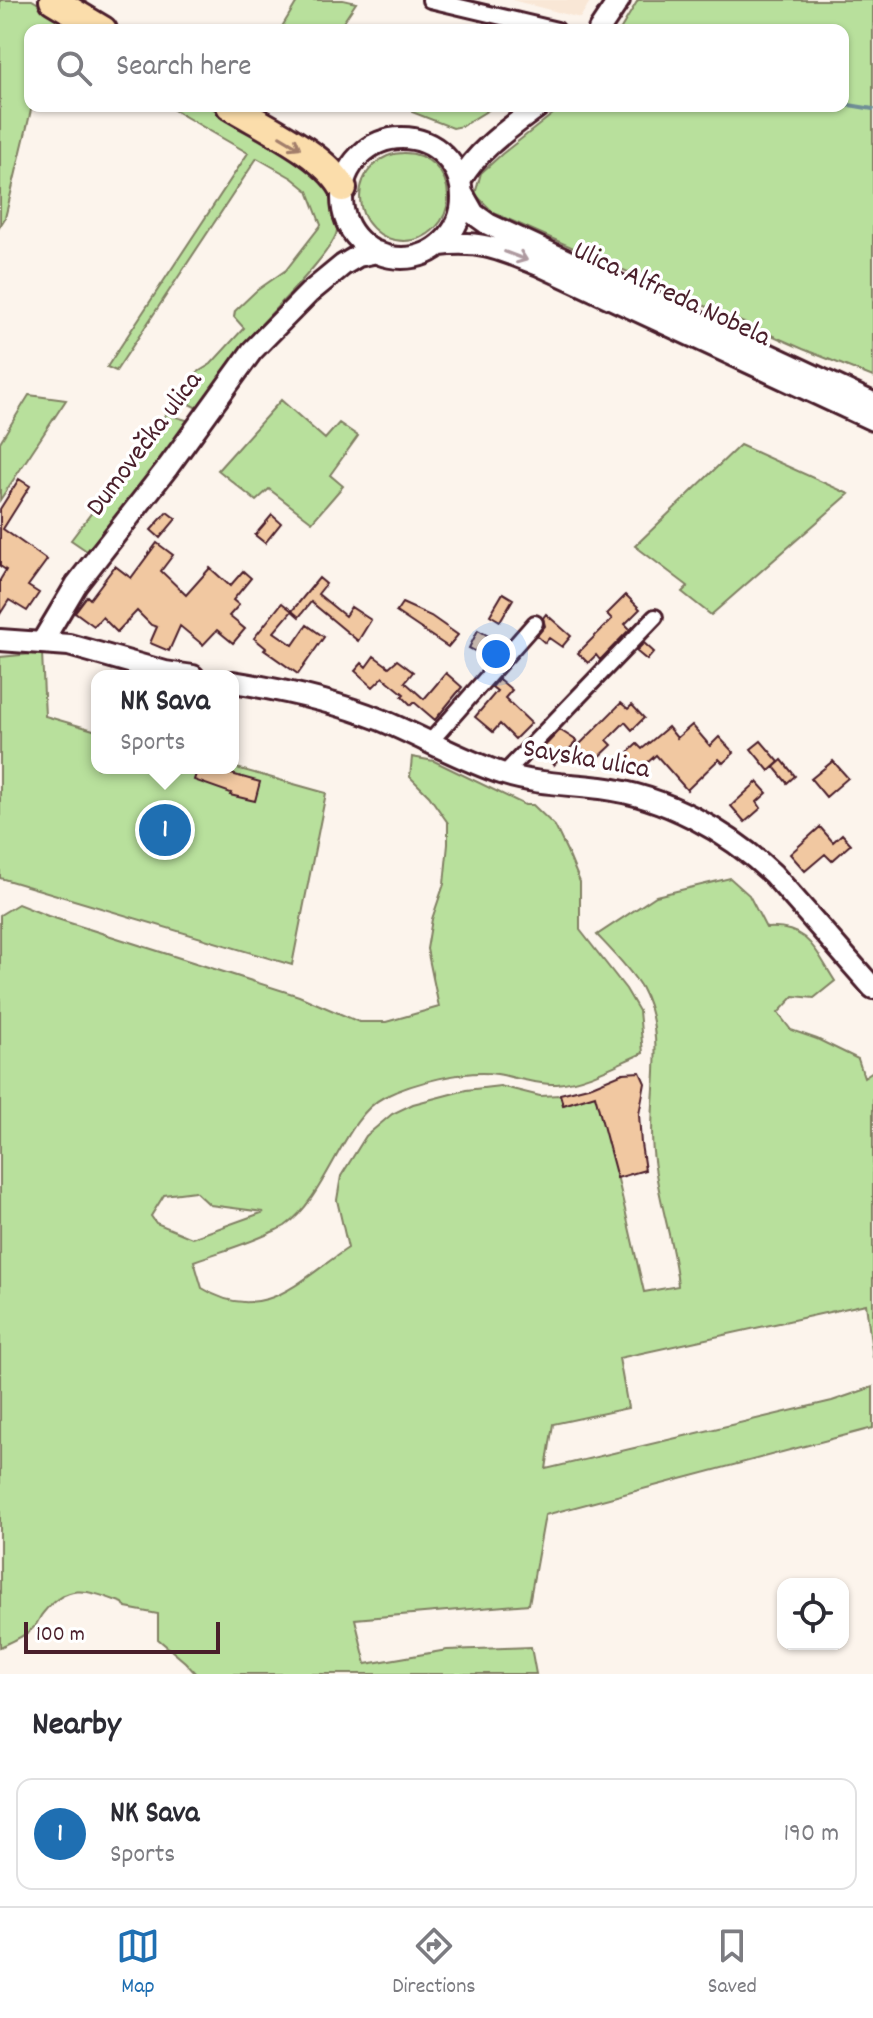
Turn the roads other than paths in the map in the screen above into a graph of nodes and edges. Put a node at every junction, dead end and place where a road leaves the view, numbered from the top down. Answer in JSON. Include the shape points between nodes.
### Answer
{"nodes":[{"id":1,"x":53,"y":0,"type":"edge"},
{"id":2,"x":430,"y":0,"type":"edge"},
{"id":3,"x":619,"y":0,"type":"edge"},
{"id":4,"x":93,"y":24,"type":"edge"},
{"id":5,"x":532,"y":24,"type":"edge"},
{"id":6,"x":603,"y":24,"type":"edge"},
{"id":7,"x":240,"y":112,"type":"edge"},
{"id":8,"x":531,"y":112,"type":"edge"},
{"id":9,"x":502,"y":135,"type":"junction"},
{"id":10,"x":440,"y":151,"type":"junction"},
{"id":11,"x":461,"y":187,"type":"junction"},
{"id":12,"x":343,"y":188,"type":"junction"},
{"id":13,"x":348,"y":224,"type":"junction"},
{"id":14,"x":440,"y":245,"type":"junction"},
{"id":15,"x":377,"y":252,"type":"junction"},
{"id":16,"x":309,"y":293,"type":"junction"},
{"id":17,"x":873,"y":403,"type":"edge"},
{"id":18,"x":873,"y":420,"type":"edge"},
{"id":19,"x":655,"y":617,"type":"dead end"},
{"id":20,"x":535,"y":623,"type":"dead end"},
{"id":21,"x":0,"y":640,"type":"edge"},
{"id":22,"x":42,"y":642,"type":"junction"},
{"id":23,"x":158,"y":670,"type":"edge"},
{"id":24,"x":239,"y":683,"type":"edge"},
{"id":25,"x":430,"y":742,"type":"junction"},
{"id":26,"x":504,"y":774,"type":"junction"},
{"id":27,"x":873,"y":988,"type":"edge"}],
"edges":[{"from":1,"to":4,"type":"highway"},
{"from":2,"to":5,"type":"street"},
{"from":3,"to":6,"type":"street"},
{"from":7,"to":12,"type":"highway","one_way":true,"via":[[313,156]]},
{"from":8,"to":9,"type":"street"},
{"from":9,"to":10,"type":"street","via":[[468,148]]},
{"from":9,"to":11,"type":"street","via":[[473,161]]},
{"from":10,"to":11,"type":"street","via":[[453,165]]},
{"from":10,"to":12,"type":"street","via":[[408,138],[373,145],[354,163]]},
{"from":11,"to":14,"type":"street","via":[[461,212]]},
{"from":11,"to":17,"type":"street","name":"Ulica Alfreda Nobela","via":[[474,214],[488,224]]},
{"from":12,"to":13,"type":"street"},
{"from":13,"to":15,"type":"street"},
{"from":13,"to":16,"type":"street","name":"Dumovečka ulica","via":[[340,252]]},
{"from":14,"to":15,"type":"street","via":[[409,257]]},
{"from":14,"to":18,"type":"street","name":"Ulica Alfreda Nobela","one_way":true,"via":[[487,245],[539,265]]},
{"from":15,"to":16,"type":"street","name":"Dumovečka ulica","via":[[343,265]]},
{"from":16,"to":22,"type":"street","name":"Dumovečka ulica","via":[[236,371],[76,585]]},
{"from":19,"to":26,"type":"street"},
{"from":20,"to":25,"type":"street"},
{"from":21,"to":22,"type":"street"},
{"from":22,"to":23,"type":"street"},
{"from":24,"to":25,"type":"street","name":"Savska ulica","via":[[345,707]]},
{"from":25,"to":26,"type":"street","name":"Savska ulica"},
{"from":26,"to":27,"type":"street","name":"Savska ulica","via":[[627,793],[672,808],[726,837],[773,874]]}]}
